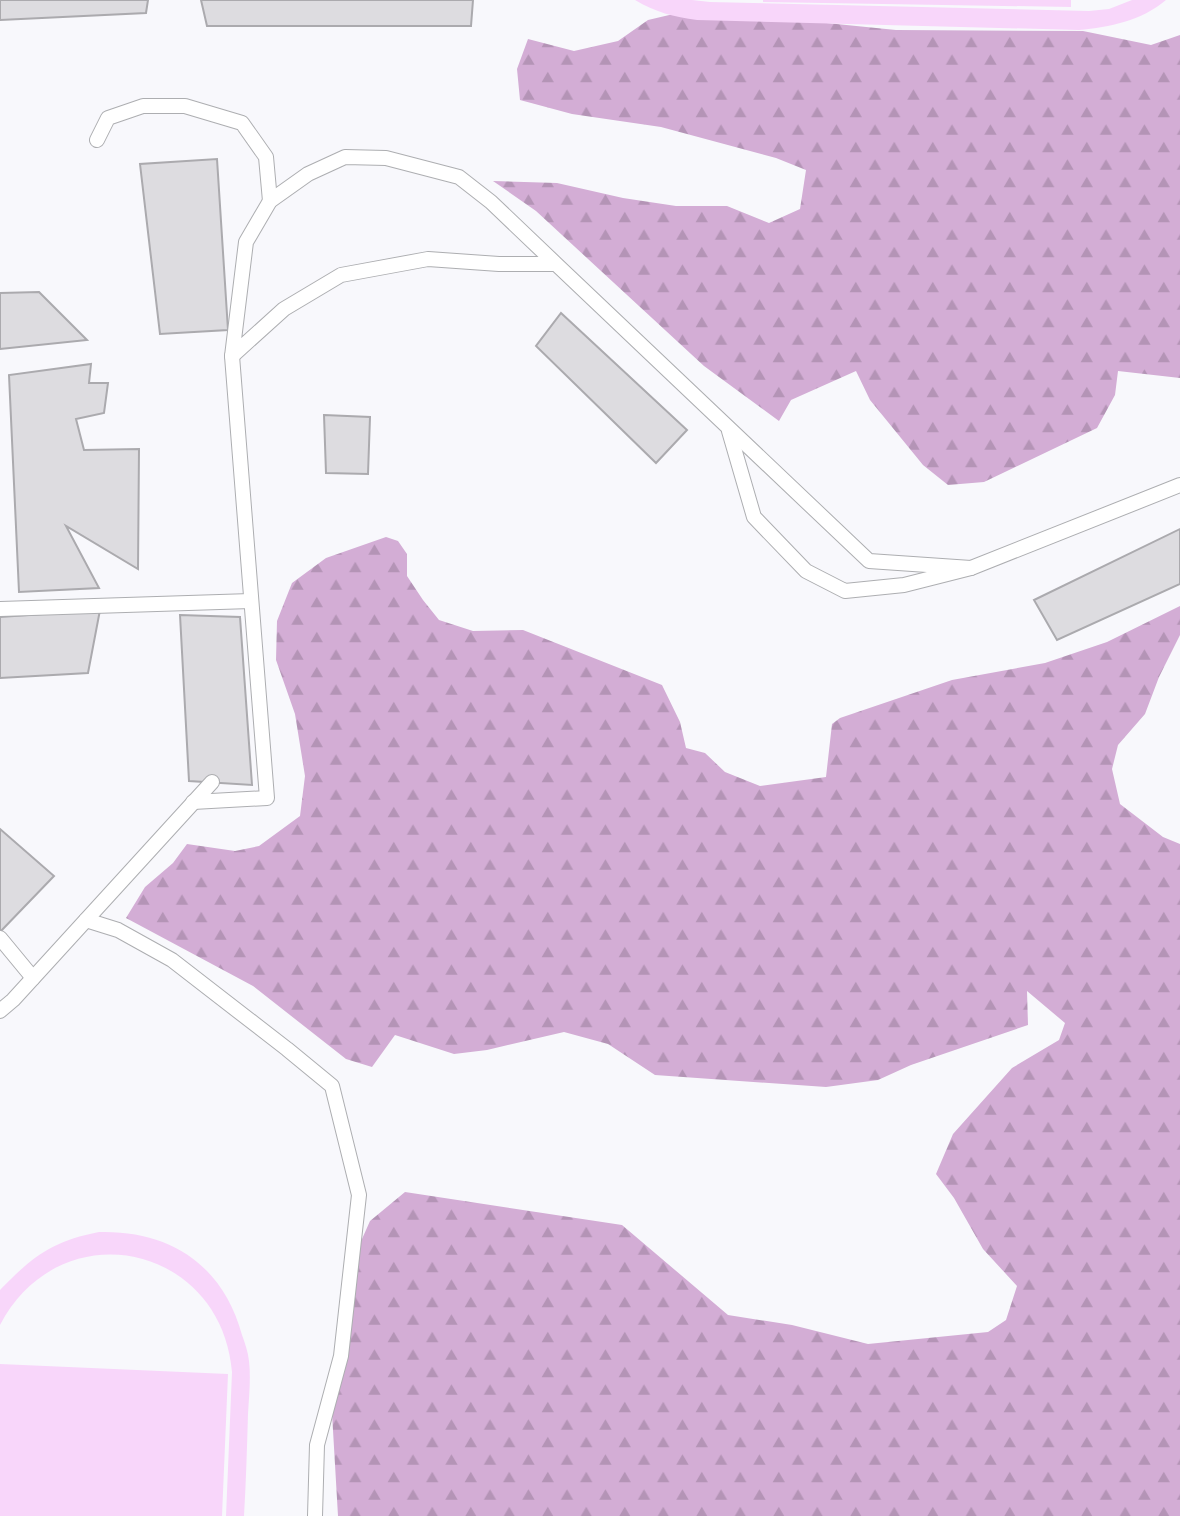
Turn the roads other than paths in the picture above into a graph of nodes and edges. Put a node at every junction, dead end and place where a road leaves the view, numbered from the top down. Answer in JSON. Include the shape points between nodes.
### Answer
{"nodes":[{"id":1,"x":97,"y":141,"type":"dead end"},
{"id":2,"x":270,"y":201,"type":"junction"},
{"id":3,"x":556,"y":264,"type":"junction"},
{"id":4,"x":232,"y":356,"type":"junction"},
{"id":5,"x":729,"y":429,"type":"junction"},
{"id":6,"x":1180,"y":485,"type":"edge"},
{"id":7,"x":971,"y":568,"type":"junction"},
{"id":8,"x":251,"y":601,"type":"junction"},
{"id":9,"x":0,"y":609,"type":"edge"},
{"id":10,"x":212,"y":782,"type":"dead end"},
{"id":11,"x":193,"y":802,"type":"junction"},
{"id":12,"x":86,"y":920,"type":"junction"},
{"id":13,"x":0,"y":938,"type":"edge"},
{"id":14,"x":33,"y":978,"type":"junction"},
{"id":15,"x":0,"y":1011,"type":"edge"},
{"id":16,"x":315,"y":1516,"type":"edge"}],
"edges":[{"from":1,"to":2,"type":"lane","via":[[108,118],[143,106],[184,106],[242,123],[266,157]]},
{"from":2,"to":3,"type":"lane","via":[[308,174],[345,157],[386,158],[459,177]]},
{"from":2,"to":4,"type":"lane","via":[[246,242]]},
{"from":3,"to":4,"type":"lane","via":[[428,259],[341,275],[284,309]]},
{"from":3,"to":5,"type":"lane"},
{"from":4,"to":8,"type":"lane"},
{"from":5,"to":7,"type":"lane","via":[[869,561]]},
{"from":5,"to":7,"type":"lane","via":[[754,517],[806,570],[845,591],[904,585]]},
{"from":6,"to":7,"type":"lane"},
{"from":8,"to":9,"type":"lane"},
{"from":8,"to":11,"type":"lane","via":[[267,798]]},
{"from":10,"to":11,"type":"lane"},
{"from":11,"to":12,"type":"lane"},
{"from":12,"to":14,"type":"lane"},
{"from":12,"to":16,"type":"lane","via":[[118,930],[172,960],[332,1086],[359,1195],[341,1356],[317,1445]]},
{"from":13,"to":14,"type":"lane"},
{"from":14,"to":15,"type":"lane"}]}
